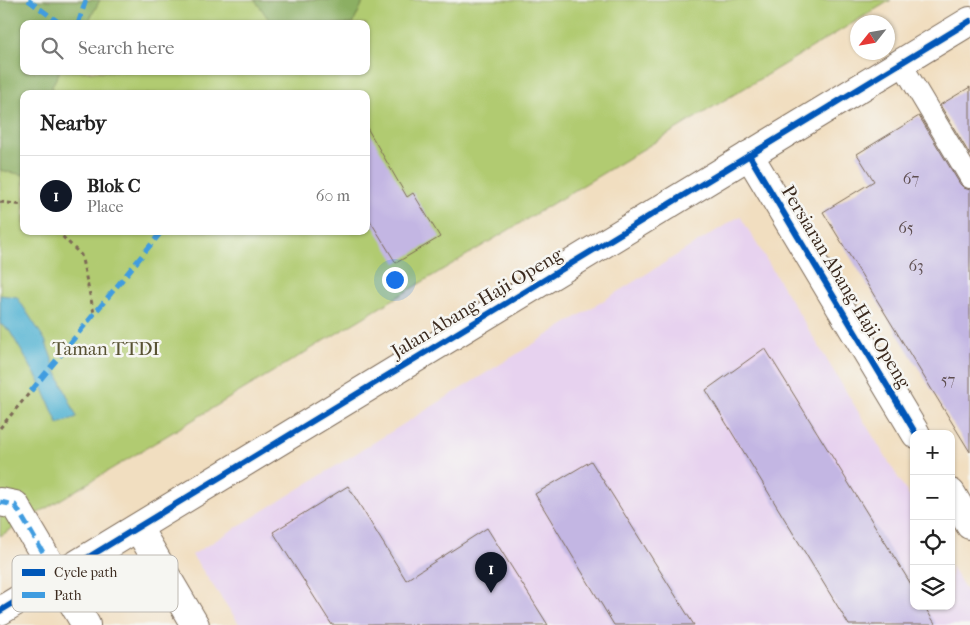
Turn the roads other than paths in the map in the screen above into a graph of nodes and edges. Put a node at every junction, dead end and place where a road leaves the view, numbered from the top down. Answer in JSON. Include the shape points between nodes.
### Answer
{"nodes":[{"id":1,"x":970,"y":21,"type":"edge"},
{"id":2,"x":901,"y":63,"type":"junction"},
{"id":3,"x":750,"y":155,"type":"junction"},
{"id":4,"x":970,"y":178,"type":"edge"},
{"id":5,"x":914,"y":430,"type":"edge"},
{"id":6,"x":955,"y":500,"type":"edge"},
{"id":7,"x":0,"y":502,"type":"edge"},
{"id":8,"x":970,"y":525,"type":"edge"},
{"id":9,"x":138,"y":528,"type":"junction"},
{"id":10,"x":45,"y":555,"type":"edge"},
{"id":11,"x":92,"y":555,"type":"edge"},
{"id":12,"x":154,"y":555,"type":"edge"},
{"id":13,"x":178,"y":596,"type":"edge"},
{"id":14,"x":12,"y":604,"type":"edge"},
{"id":15,"x":0,"y":611,"type":"edge"},
{"id":16,"x":78,"y":612,"type":"edge"},
{"id":17,"x":86,"y":625,"type":"edge"},
{"id":18,"x":195,"y":625,"type":"edge"}],
"edges":[{"from":1,"to":2,"type":"street","name":"Jalan Abang Haji Openg"},
{"from":2,"to":3,"type":"street","name":"Jalan Abang Haji Openg"},
{"from":2,"to":4,"type":"lane"},
{"from":3,"to":5,"type":"street","name":"Persiaran Abang Haji Openg"},
{"from":3,"to":9,"type":"street","name":"Jalan Abang Haji Openg"},
{"from":6,"to":8,"type":"street"},
{"from":7,"to":10,"type":"street","via":[[15,505]]},
{"from":9,"to":11,"type":"street","name":"Jalan Abang Haji Openg"},
{"from":9,"to":12,"type":"street"},
{"from":13,"to":18,"type":"street"},
{"from":14,"to":15,"type":"street","name":"Jalan Abang Haji Openg"},
{"from":16,"to":17,"type":"street"}]}
